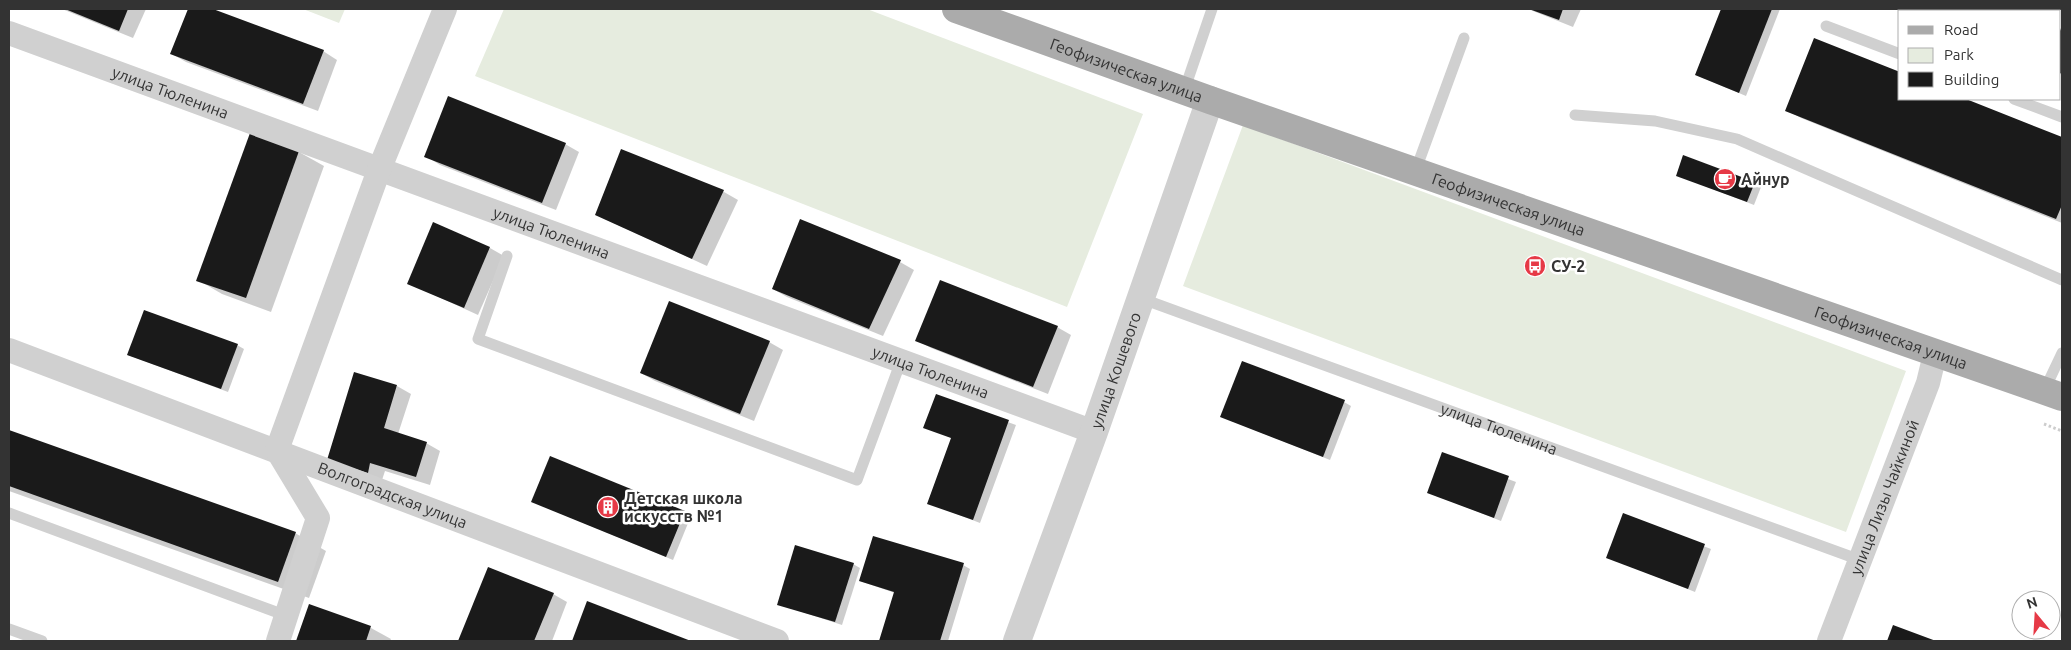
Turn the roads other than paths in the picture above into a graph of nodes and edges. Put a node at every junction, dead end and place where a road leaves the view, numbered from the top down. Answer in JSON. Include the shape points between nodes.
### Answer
{"nodes":[{"id":1,"x":445,"y":9,"type":"edge"},
{"id":2,"x":956,"y":9,"type":"edge"},
{"id":3,"x":1212,"y":9,"type":"edge"},
{"id":4,"x":1826,"y":26,"type":"dead end"},
{"id":5,"x":9,"y":33,"type":"edge"},
{"id":6,"x":1464,"y":38,"type":"dead end"},
{"id":7,"x":1898,"y":53,"type":"edge"},
{"id":8,"x":1184,"y":91,"type":"junction"},
{"id":9,"x":1210,"y":100,"type":"junction"},
{"id":10,"x":2017,"y":100,"type":"edge"},
{"id":11,"x":1576,"y":115,"type":"dead end"},
{"id":12,"x":2062,"y":117,"type":"edge"},
{"id":13,"x":379,"y":170,"type":"junction"},
{"id":14,"x":1415,"y":172,"type":"junction"},
{"id":15,"x":507,"y":256,"type":"dead end"},
{"id":16,"x":2062,"y":280,"type":"edge"},
{"id":17,"x":1140,"y":298,"type":"junction"},
{"id":18,"x":9,"y":350,"type":"edge"},
{"id":19,"x":2062,"y":353,"type":"edge"},
{"id":20,"x":1936,"y":354,"type":"junction"},
{"id":21,"x":902,"y":361,"type":"junction"},
{"id":22,"x":2053,"y":394,"type":"edge"},
{"id":23,"x":1094,"y":432,"type":"junction"},
{"id":24,"x":277,"y":450,"type":"junction"},
{"id":25,"x":9,"y":513,"type":"edge"},
{"id":26,"x":1860,"y":560,"type":"junction"},
{"id":27,"x":287,"y":616,"type":"junction"},
{"id":28,"x":9,"y":629,"type":"edge"},
{"id":29,"x":42,"y":641,"type":"edge"},
{"id":30,"x":278,"y":641,"type":"edge"},
{"id":31,"x":777,"y":641,"type":"edge"},
{"id":32,"x":1017,"y":641,"type":"edge"},
{"id":33,"x":1829,"y":641,"type":"edge"}],
"edges":[{"from":1,"to":13,"type":"street"},
{"from":2,"to":8,"type":"main road","name":"Геофизическая улица"},
{"from":3,"to":8,"type":"lane"},
{"from":4,"to":7,"type":"lane"},
{"from":5,"to":13,"type":"street","name":"улица Тюленина"},
{"from":6,"to":14,"type":"lane"},
{"from":8,"to":9,"type":"main road","name":"Геофизическая улица"},
{"from":9,"to":14,"type":"main road","name":"Геофизическая улица"},
{"from":9,"to":17,"type":"street","name":"улица Кошевого"},
{"from":10,"to":12,"type":"lane"},
{"from":11,"to":16,"type":"lane","via":[[1655,121],[1737,139]]},
{"from":13,"to":21,"type":"street","name":"улица Тюленина"},
{"from":13,"to":24,"type":"street"},
{"from":14,"to":20,"type":"main road","name":"Геофизическая улица"},
{"from":15,"to":21,"type":"lane","via":[[478,339],[857,480]]},
{"from":17,"to":23,"type":"street","name":"улица Кошевого"},
{"from":17,"to":26,"type":"lane","name":"улица Тюленина"},
{"from":18,"to":24,"type":"street","name":"Волгоградская улица"},
{"from":19,"to":22,"type":"lane"},
{"from":20,"to":22,"type":"main road","name":"Геофизическая улица"},
{"from":20,"to":26,"type":"street","name":"улица Лизы Чайкиной","via":[[1928,383]]},
{"from":21,"to":23,"type":"street","name":"улица Тюленина"},
{"from":23,"to":32,"type":"street","name":"улица Кошевого"},
{"from":24,"to":27,"type":"street","via":[[318,518]]},
{"from":24,"to":31,"type":"street","name":"Волгоградская улица"},
{"from":25,"to":27,"type":"lane"},
{"from":26,"to":33,"type":"street","name":"улица Лизы Чайкиной"},
{"from":27,"to":30,"type":"street"},
{"from":28,"to":29,"type":"lane"}]}
